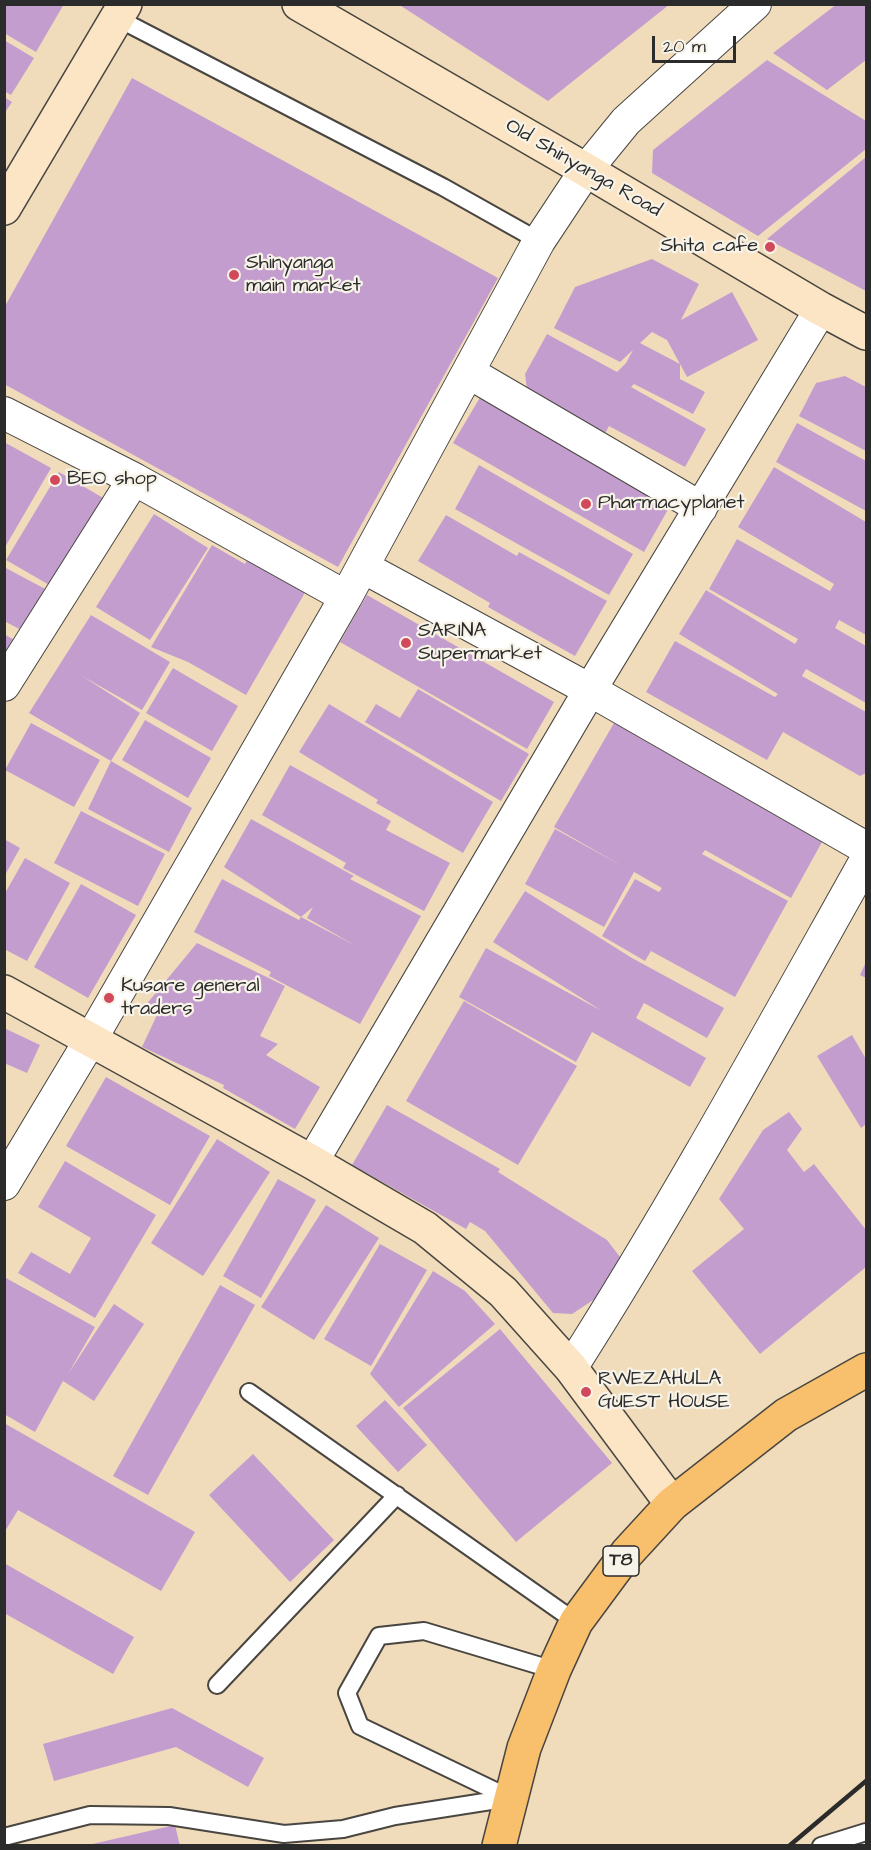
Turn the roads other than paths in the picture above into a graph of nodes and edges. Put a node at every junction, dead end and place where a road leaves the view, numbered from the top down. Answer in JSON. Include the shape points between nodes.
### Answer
{"nodes":[{"id":1,"x":299,"y":4,"type":"edge"},
{"id":2,"x":755,"y":4,"type":"edge"},
{"id":3,"x":121,"y":11,"type":"edge"},
{"id":4,"x":586,"y":170,"type":"junction"},
{"id":5,"x":4,"y":208,"type":"edge"},
{"id":6,"x":539,"y":241,"type":"junction"},
{"id":7,"x":821,"y":309,"type":"junction"},
{"id":8,"x":867,"y":333,"type":"edge"},
{"id":9,"x":468,"y":372,"type":"junction"},
{"id":10,"x":4,"y":412,"type":"edge"},
{"id":11,"x":134,"y":479,"type":"junction"},
{"id":12,"x":701,"y":508,"type":"junction"},
{"id":13,"x":363,"y":567,"type":"junction"},
{"id":14,"x":346,"y":597,"type":"junction"},
{"id":15,"x":4,"y":686,"type":"edge"},
{"id":16,"x":591,"y":690,"type":"junction"},
{"id":17,"x":867,"y":848,"type":"edge"},
{"id":18,"x":867,"y":860,"type":"edge"},
{"id":19,"x":4,"y":992,"type":"edge"},
{"id":20,"x":91,"y":1039,"type":"junction"},
{"id":21,"x":312,"y":1162,"type":"junction"},
{"id":22,"x":4,"y":1184,"type":"edge"},
{"id":23,"x":571,"y":1368,"type":"junction"},
{"id":24,"x":867,"y":1370,"type":"edge"},
{"id":25,"x":249,"y":1392,"type":"dead end"},
{"id":26,"x":397,"y":1496,"type":"junction"},
{"id":27,"x":672,"y":1504,"type":"junction"},
{"id":28,"x":576,"y":1622,"type":"junction"},
{"id":29,"x":554,"y":1670,"type":"junction"},
{"id":30,"x":217,"y":1685,"type":"dead end"},
{"id":31,"x":510,"y":1798,"type":"junction"},
{"id":32,"x":867,"y":1832,"type":"edge"},
{"id":33,"x":4,"y":1837,"type":"edge"},
{"id":34,"x":499,"y":1845,"type":"edge"},
{"id":35,"x":821,"y":1845,"type":"edge"}],
"edges":[{"from":1,"to":4,"type":"street","name":"Old Shinyanga Road"},
{"from":2,"to":4,"type":"street","via":[[626,121]]},
{"from":3,"to":5,"type":"street"},
{"from":3,"to":6,"type":"lane"},
{"from":4,"to":6,"type":"street"},
{"from":4,"to":7,"type":"street","name":"Old Shinyanga Road"},
{"from":6,"to":9,"type":"street"},
{"from":7,"to":8,"type":"street","name":"Old Shinyanga Road"},
{"from":7,"to":12,"type":"street"},
{"from":9,"to":12,"type":"street"},
{"from":9,"to":13,"type":"street"},
{"from":10,"to":11,"type":"street"},
{"from":11,"to":14,"type":"street"},
{"from":11,"to":15,"type":"street"},
{"from":12,"to":16,"type":"street"},
{"from":13,"to":14,"type":"street"},
{"from":13,"to":16,"type":"street"},
{"from":14,"to":20,"type":"street"},
{"from":16,"to":17,"type":"street"},
{"from":16,"to":21,"type":"street"},
{"from":18,"to":23,"type":"street","via":[[685,1181]]},
{"from":19,"to":20,"type":"street"},
{"from":20,"to":21,"type":"street"},
{"from":20,"to":22,"type":"street"},
{"from":21,"to":23,"type":"street","via":[[425,1228],[503,1292]]},
{"from":23,"to":27,"type":"street"},
{"from":24,"to":27,"type":"highway","number":"T8","via":[[786,1415]]},
{"from":25,"to":26,"type":"lane"},
{"from":26,"to":28,"type":"lane"},
{"from":26,"to":30,"type":"lane"},
{"from":27,"to":28,"type":"highway","number":"T8","via":[[627,1553]]},
{"from":28,"to":29,"type":"highway","number":"T8"},
{"from":29,"to":31,"type":"highway","number":"T8","via":[[524,1748]]},
{"from":29,"to":31,"type":"lane","via":[[424,1631],[379,1636],[347,1693],[360,1726]]},
{"from":31,"to":33,"type":"lane","via":[[395,1816],[343,1829],[284,1834],[169,1816],[90,1815]]},
{"from":31,"to":34,"type":"highway","number":"T8"},
{"from":32,"to":35,"type":"lane"}]}
